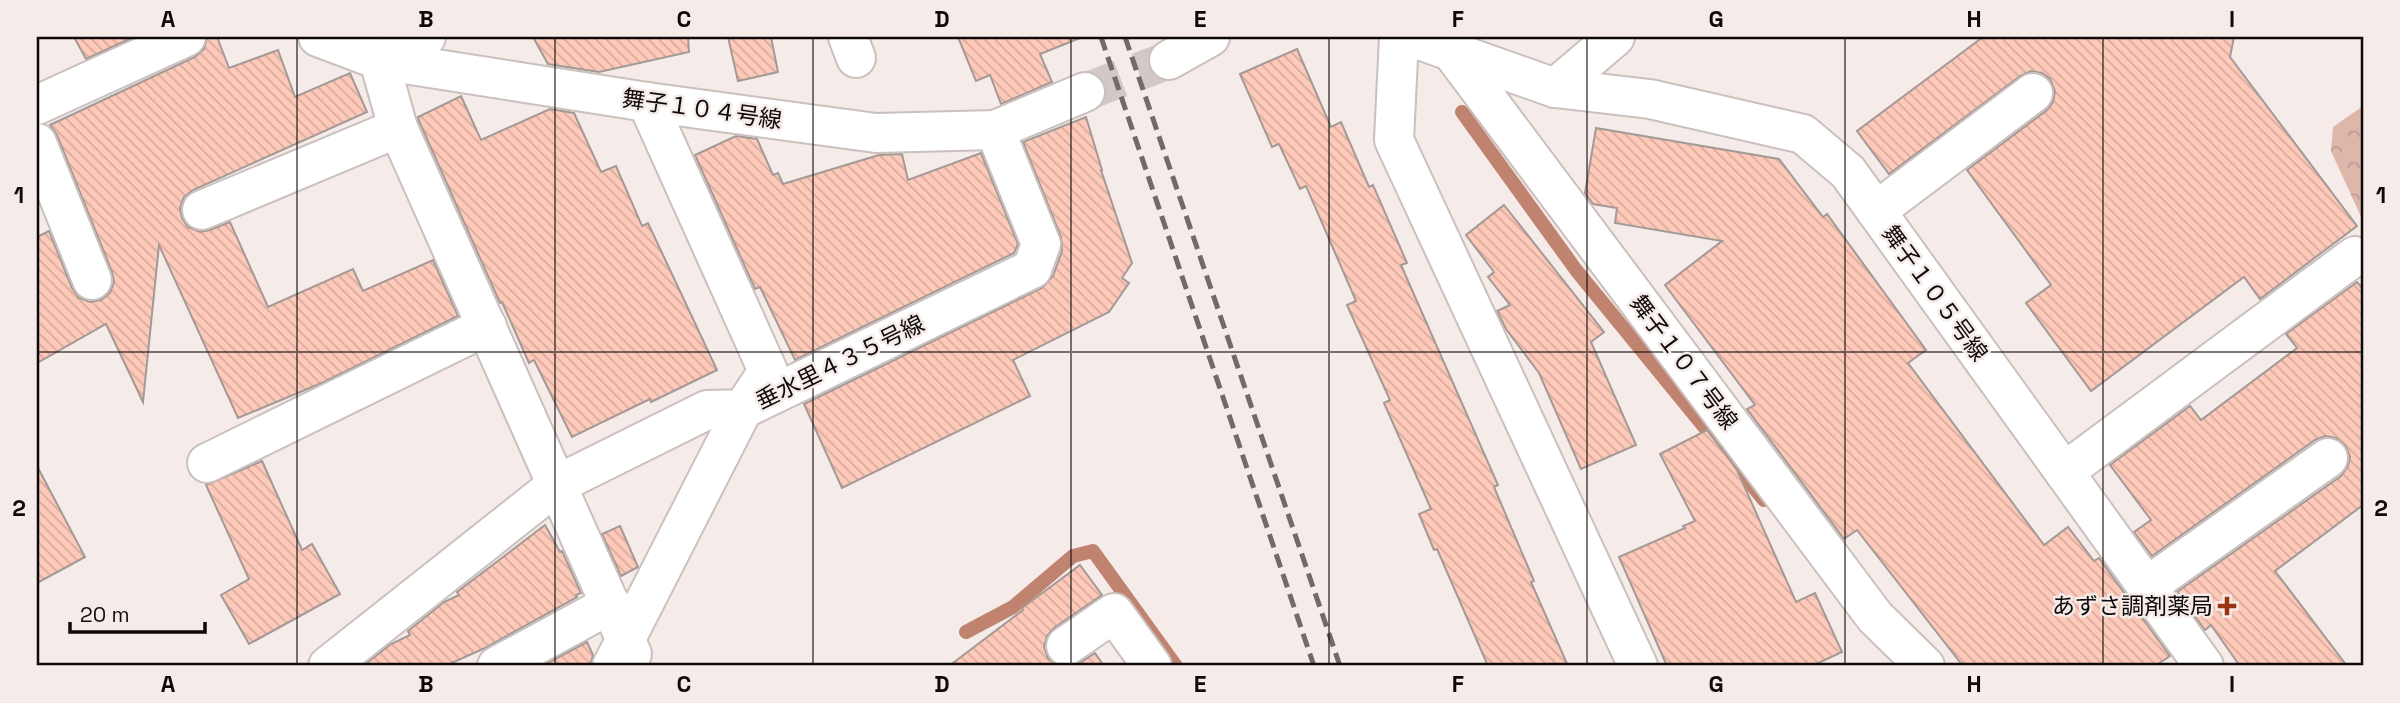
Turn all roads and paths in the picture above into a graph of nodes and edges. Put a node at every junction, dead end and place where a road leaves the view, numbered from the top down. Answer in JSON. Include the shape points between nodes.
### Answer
{"nodes":[{"id":1,"x":186,"y":37,"type":"edge"},
{"id":2,"x":318,"y":37,"type":"edge"},
{"id":3,"x":426,"y":37,"type":"edge"},
{"id":4,"x":1210,"y":37,"type":"edge"},
{"id":5,"x":1399,"y":37,"type":"edge"},
{"id":6,"x":1411,"y":37,"type":"edge"},
{"id":7,"x":1615,"y":37,"type":"edge"},
{"id":8,"x":1451,"y":51,"type":"junction"},
{"id":9,"x":379,"y":60,"type":"junction"},
{"id":10,"x":1169,"y":61,"type":"tunnel mouth"},
{"id":11,"x":1555,"y":88,"type":"junction"},
{"id":12,"x":1086,"y":92,"type":"tunnel mouth"},
{"id":13,"x":2033,"y":93,"type":"dead end"},
{"id":14,"x":647,"y":102,"type":"junction"},
{"id":15,"x":37,"y":105,"type":"edge"},
{"id":16,"x":398,"y":128,"type":"junction"},
{"id":17,"x":995,"y":130,"type":"junction"},
{"id":18,"x":37,"y":143,"type":"edge"},
{"id":19,"x":202,"y":210,"type":"dead end"},
{"id":20,"x":1876,"y":211,"type":"junction"},
{"id":21,"x":2355,"y":256,"type":"dead end"},
{"id":22,"x":92,"y":280,"type":"dead end"},
{"id":23,"x":487,"y":326,"type":"junction"},
{"id":24,"x":743,"y":409,"type":"junction"},
{"id":25,"x":2328,"y":458,"type":"dead end"},
{"id":26,"x":207,"y":463,"type":"dead end"},
{"id":27,"x":2064,"y":472,"type":"junction"},
{"id":28,"x":558,"y":484,"type":"junction"},
{"id":29,"x":2146,"y":587,"type":"junction"},
{"id":30,"x":621,"y":643,"type":"edge"},
{"id":31,"x":1066,"y":646,"type":"dead end"},
{"id":32,"x":328,"y":666,"type":"edge"},
{"id":33,"x":497,"y":666,"type":"edge"},
{"id":34,"x":1152,"y":666,"type":"edge"},
{"id":35,"x":1639,"y":666,"type":"edge"},
{"id":36,"x":1926,"y":666,"type":"edge"},
{"id":37,"x":2204,"y":666,"type":"edge"}],
"edges":[{"from":1,"to":15,"type":"street"},
{"from":2,"to":9,"type":"street","name":"舞子１０４号線"},
{"from":3,"to":9,"type":"street"},
{"from":4,"to":10,"type":"street"},
{"from":5,"to":35,"type":"street","via":[[1394,140]]},
{"from":6,"to":8,"type":"street","name":"舞子１０５号線"},
{"from":7,"to":11,"type":"street"},
{"from":8,"to":11,"type":"street","name":"舞子１０５号線"},
{"from":8,"to":36,"type":"street","name":"舞子１０７号線","via":[[1875,617]]},
{"from":9,"to":14,"type":"street","name":"舞子１０４号線"},
{"from":9,"to":16,"type":"street"},
{"from":11,"to":20,"type":"street","name":"舞子１０５号線","via":[[1650,99],[1803,134],[1848,172]]},
{"from":12,"to":17,"type":"street","name":"舞子１０４号線"},
{"from":13,"to":20,"type":"street"},
{"from":14,"to":17,"type":"street","name":"舞子１０４号線","via":[[876,133]]},
{"from":14,"to":24,"type":"street","via":[[768,370]]},
{"from":16,"to":19,"type":"street"},
{"from":16,"to":23,"type":"street"},
{"from":17,"to":24,"type":"street","name":"垂水里４３５号線","via":[[1041,244],[1032,269]]},
{"from":18,"to":22,"type":"street"},
{"from":20,"to":27,"type":"street","name":"舞子１０５号線"},
{"from":21,"to":27,"type":"street"},
{"from":23,"to":26,"type":"street"},
{"from":23,"to":28,"type":"street"},
{"from":24,"to":28,"type":"street","via":[[707,410]]},
{"from":24,"to":30,"type":"street","name":"垂水里４３５号線"},
{"from":25,"to":29,"type":"street"},
{"from":27,"to":29,"type":"street","name":"舞子１０５号線"},
{"from":28,"to":30,"type":"street"},
{"from":28,"to":32,"type":"street"},
{"from":29,"to":37,"type":"street","name":"舞子１０５号線"},
{"from":30,"to":33,"type":"street"},
{"from":31,"to":34,"type":"street","via":[[1114,612]]}]}
